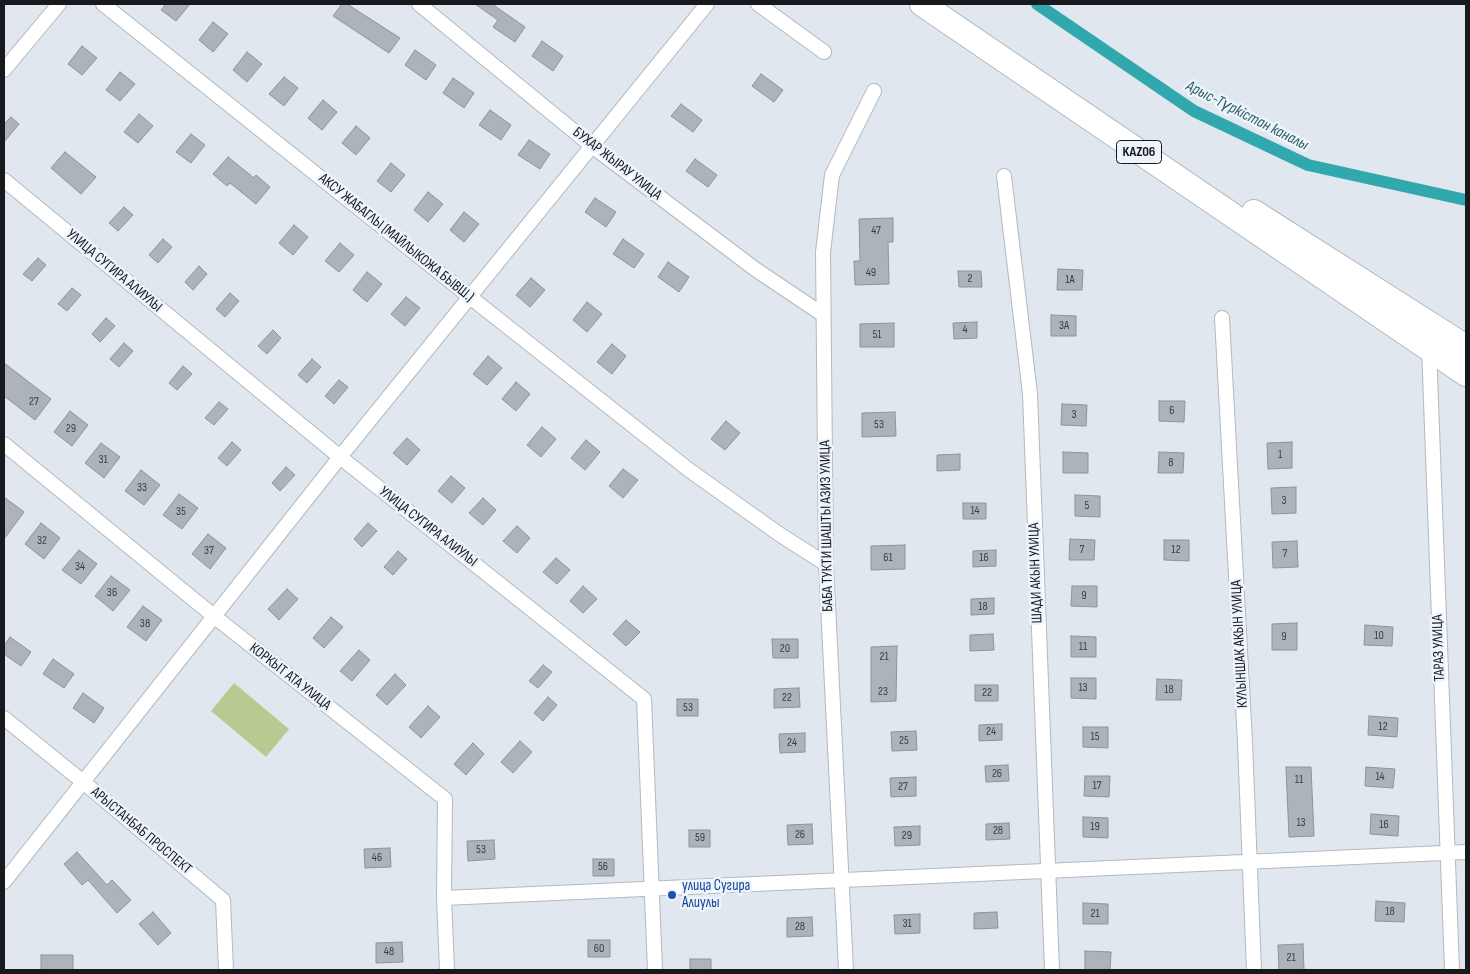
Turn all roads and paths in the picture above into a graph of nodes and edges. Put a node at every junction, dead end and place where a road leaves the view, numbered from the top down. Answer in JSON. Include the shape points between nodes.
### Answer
{"nodes":[{"id":1,"x":59,"y":4,"type":"edge"},
{"id":2,"x":104,"y":4,"type":"edge"},
{"id":3,"x":419,"y":4,"type":"edge"},
{"id":4,"x":707,"y":4,"type":"edge"},
{"id":5,"x":758,"y":4,"type":"edge"},
{"id":6,"x":922,"y":4,"type":"edge"},
{"id":7,"x":949,"y":4,"type":"edge"},
{"id":8,"x":824,"y":52,"type":"dead end"},
{"id":9,"x":4,"y":70,"type":"edge"},
{"id":10,"x":874,"y":91,"type":"dead end"},
{"id":11,"x":592,"y":146,"type":"junction"},
{"id":12,"x":1004,"y":176,"type":"dead end"},
{"id":13,"x":4,"y":180,"type":"edge"},
{"id":14,"x":1362,"y":292,"type":"junction"},
{"id":15,"x":470,"y":297,"type":"junction"},
{"id":16,"x":822,"y":314,"type":"junction"},
{"id":17,"x":1222,"y":318,"type":"dead end"},
{"id":18,"x":1432,"y":338,"type":"junction"},
{"id":19,"x":1466,"y":347,"type":"edge"},
{"id":20,"x":1466,"y":374,"type":"edge"},
{"id":21,"x":4,"y":444,"type":"edge"},
{"id":22,"x":340,"y":457,"type":"junction"},
{"id":23,"x":826,"y":564,"type":"junction"},
{"id":24,"x":215,"y":617,"type":"junction"},
{"id":25,"x":4,"y":718,"type":"edge"},
{"id":26,"x":82,"y":781,"type":"junction"},
{"id":27,"x":1447,"y":852,"type":"junction"},
{"id":28,"x":1466,"y":852,"type":"edge"},
{"id":29,"x":1250,"y":861,"type":"junction"},
{"id":30,"x":1048,"y":870,"type":"junction"},
{"id":31,"x":842,"y":880,"type":"junction"},
{"id":32,"x":4,"y":882,"type":"edge"},
{"id":33,"x":652,"y":888,"type":"junction"},
{"id":34,"x":444,"y":898,"type":"junction"},
{"id":35,"x":226,"y":970,"type":"edge"},
{"id":36,"x":447,"y":970,"type":"edge"},
{"id":37,"x":655,"y":970,"type":"edge"},
{"id":38,"x":846,"y":970,"type":"edge"},
{"id":39,"x":1052,"y":970,"type":"edge"},
{"id":40,"x":1254,"y":970,"type":"edge"},
{"id":41,"x":1452,"y":970,"type":"edge"}],
"edges":[{"from":1,"to":9,"type":"street"},
{"from":2,"to":15,"type":"street","name":"АКСУ ЖАБАГЛЫ (МАЙЛЫКОЖА БЫВШ.)"},
{"from":3,"to":11,"type":"street","name":"БУХАР ЖЫРАУ УЛИЦА"},
{"from":4,"to":11,"type":"street"},
{"from":5,"to":8,"type":"street"},
{"from":6,"to":14,"type":"highway","number":"KАZ06"},
{"from":7,"to":14,"type":"highway","number":"KАZ06","via":[[1254,212]]},
{"from":10,"to":16,"type":"street","name":"БАБА ТУКТИ ШАШТЫ АЗИЗ УЛИЦА","via":[[832,175],[823,252]]},
{"from":11,"to":15,"type":"street"},
{"from":11,"to":16,"type":"street","name":"БУХАР ЖЫРАУ УЛИЦА","via":[[755,269]]},
{"from":12,"to":30,"type":"street","name":"ШАДИ АКЫН УЛИЦА","via":[[1030,394]]},
{"from":13,"to":22,"type":"street","name":"УЛИЦА СУГИРА АЛИУЛЫ"},
{"from":14,"to":18,"type":"highway","number":"KАZ06"},
{"from":15,"to":22,"type":"street"},
{"from":15,"to":23,"type":"street","name":"АКСУ ЖАБАГЛЫ (МАЙЛЫКОЖА БЫВШ.)","via":[[690,470]]},
{"from":16,"to":23,"type":"street","name":"БАБА ТУКТИ ШАШТЫ АЗИЗ УЛИЦА"},
{"from":17,"to":29,"type":"street","name":"КУЛЫНШАК АКЫН УЛИЦА"},
{"from":18,"to":19,"type":"highway","number":"KАZ06"},
{"from":18,"to":20,"type":"highway","number":"KАZ06"},
{"from":18,"to":27,"type":"street","name":"ТАРАЗ УЛИЦА"},
{"from":21,"to":24,"type":"street","name":"КОРКЫТ АТА УЛИЦА"},
{"from":22,"to":24,"type":"street"},
{"from":22,"to":33,"type":"street","name":"УЛИЦА СУГИРА АЛИУЛЫ","via":[[644,699]]},
{"from":23,"to":31,"type":"street","name":"БАБА ТУКТИ ШАШТЫ АЗИЗ УЛИЦА"},
{"from":24,"to":26,"type":"street"},
{"from":24,"to":34,"type":"street","name":"КОРКЫТ АТА УЛИЦА","via":[[445,798]]},
{"from":25,"to":26,"type":"street","name":"АРЫСТАНБАБ ПРОСПЕКТ"},
{"from":26,"to":32,"type":"street"},
{"from":26,"to":35,"type":"street","name":"АРЫСТАНБАБ ПРОСПЕКТ","via":[[223,900]]},
{"from":27,"to":28,"type":"street"},
{"from":27,"to":29,"type":"street"},
{"from":27,"to":41,"type":"street","name":"ТАРАЗ УЛИЦА"},
{"from":29,"to":30,"type":"street"},
{"from":29,"to":40,"type":"street","name":"КУЛЫНШАК АКЫН УЛИЦА"},
{"from":30,"to":31,"type":"street"},
{"from":30,"to":39,"type":"street","name":"ШАДИ АКЫН УЛИЦА"},
{"from":31,"to":33,"type":"street"},
{"from":31,"to":38,"type":"street","name":"БАБА ТУКТИ ШАШТЫ АЗИЗ УЛИЦА"},
{"from":33,"to":34,"type":"street"},
{"from":33,"to":37,"type":"street","name":"УЛИЦА СУГИРА АЛИУЛЫ"},
{"from":34,"to":36,"type":"street","name":"КОРКЫТ АТА УЛИЦА"}]}
